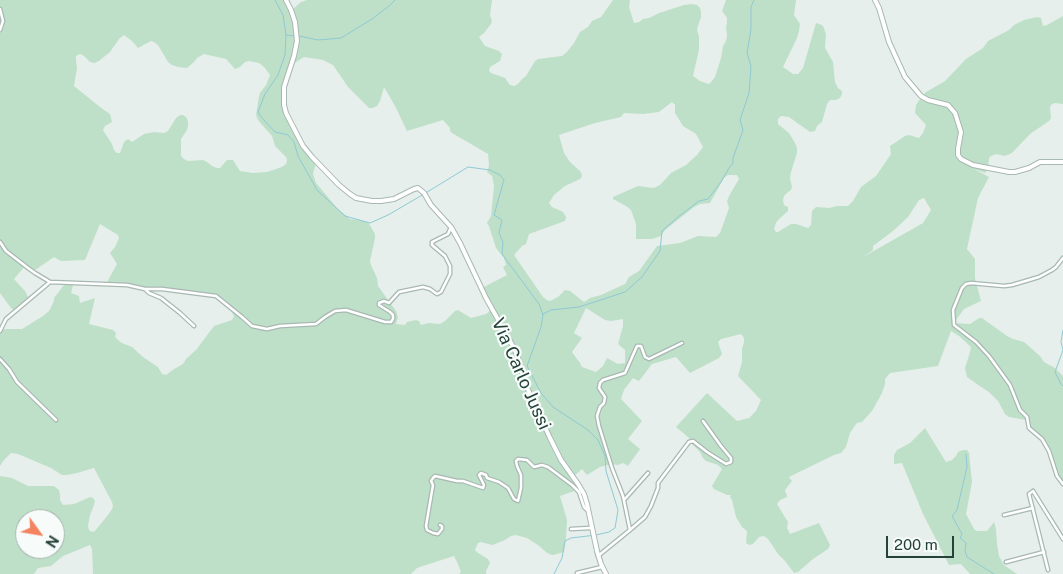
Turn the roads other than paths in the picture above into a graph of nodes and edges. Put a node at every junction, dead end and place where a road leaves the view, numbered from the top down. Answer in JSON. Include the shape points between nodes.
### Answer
{"nodes":[{"id":1,"x":286,"y":0,"type":"edge"},
{"id":2,"x":875,"y":0,"type":"edge"},
{"id":3,"x":0,"y":9,"type":"edge"},
{"id":4,"x":0,"y":30,"type":"edge"},
{"id":5,"x":1063,"y":162,"type":"edge"},
{"id":6,"x":451,"y":227,"type":"junction"},
{"id":7,"x":0,"y":242,"type":"edge"},
{"id":8,"x":1063,"y":258,"type":"edge"},
{"id":9,"x":50,"y":282,"type":"junction"},
{"id":10,"x":145,"y":288,"type":"junction"},
{"id":11,"x":194,"y":326,"type":"dead end"},
{"id":12,"x":0,"y":331,"type":"edge"},
{"id":13,"x":682,"y":343,"type":"dead end"},
{"id":14,"x":0,"y":359,"type":"edge"},
{"id":15,"x":56,"y":420,"type":"dead end"},
{"id":16,"x":703,"y":421,"type":"dead end"},
{"id":17,"x":648,"y":473,"type":"dead end"},
{"id":18,"x":1063,"y":484,"type":"edge"},
{"id":19,"x":624,"y":500,"type":"junction"},
{"id":20,"x":1032,"y":508,"type":"junction"},
{"id":21,"x":589,"y":510,"type":"junction"},
{"id":22,"x":1004,"y":515,"type":"dead end"},
{"id":23,"x":440,"y":525,"type":"dead end"},
{"id":24,"x":571,"y":529,"type":"dead end"},
{"id":25,"x":591,"y":529,"type":"junction"},
{"id":26,"x":630,"y":530,"type":"junction"},
{"id":27,"x":1063,"y":539,"type":"edge"},
{"id":28,"x":1044,"y":552,"type":"junction"},
{"id":29,"x":598,"y":556,"type":"junction"},
{"id":30,"x":1006,"y":562,"type":"dead end"},
{"id":31,"x":602,"y":567,"type":"junction"},
{"id":32,"x":1048,"y":570,"type":"dead end"},
{"id":33,"x":587,"y":572,"type":"edge"},
{"id":34,"x":577,"y":574,"type":"edge"},
{"id":35,"x":606,"y":574,"type":"edge"}],
"edges":[{"from":1,"to":6,"type":"street","name":"Via Carlo Jussi","via":[[295,22],[297,40],[284,87],[284,105],[303,146],[356,198],[380,201],[418,188]]},
{"from":2,"to":5,"type":"street","via":[[905,77],[924,98],[948,105],[953,110],[961,132],[958,149],[961,159],[973,165],[1009,172],[1044,162]]},
{"from":3,"to":4,"type":"street","via":[[3,21]]},
{"from":6,"to":10,"type":"street","via":[[448,234],[432,242],[450,266],[450,274],[441,292],[437,294],[422,286],[399,292],[389,303],[379,303],[393,315],[391,322],[346,310],[335,311],[316,324],[267,329],[252,326],[216,296]]},
{"from":6,"to":21,"type":"street","name":"Via Carlo Jussi","via":[[515,350],[524,381],[550,438],[584,494]]},
{"from":7,"to":9,"type":"street","via":[[28,268]]},
{"from":8,"to":18,"type":"street","via":[[1052,270],[1012,286],[966,284],[953,310],[954,325],[990,356],[1010,385],[1020,410],[1027,417],[1029,428],[1042,440]]},
{"from":9,"to":10,"type":"street"},
{"from":9,"to":12,"type":"street","via":[[6,319]]},
{"from":10,"to":11,"type":"street"},
{"from":13,"to":19,"type":"street","via":[[649,358],[645,357],[641,346],[637,346],[625,373],[600,383],[605,397],[597,416],[599,426]]},
{"from":14,"to":15,"type":"street"},
{"from":16,"to":26,"type":"street","via":[[732,462],[726,464],[690,442],[658,483],[652,506],[643,520]]},
{"from":17,"to":19,"type":"street"},
{"from":19,"to":26,"type":"street"},
{"from":20,"to":22,"type":"street"},
{"from":20,"to":27,"type":"street","via":[[1029,494],[1033,491]]},
{"from":20,"to":28,"type":"street"},
{"from":21,"to":23,"type":"street","via":[[584,507],[579,492],[548,467],[534,467],[527,460],[518,459],[516,466],[521,475],[518,501],[508,488],[487,478],[486,474],[480,473],[483,488],[435,476],[431,481],[426,526],[427,530],[438,534],[442,529]]},
{"from":21,"to":25,"type":"street","name":"Via Carlo Jussi"},
{"from":24,"to":25,"type":"street"},
{"from":25,"to":29,"type":"street","name":"Via Carlo Jussi"},
{"from":26,"to":29,"type":"street"},
{"from":28,"to":30,"type":"street"},
{"from":28,"to":32,"type":"street"},
{"from":29,"to":31,"type":"street","name":"Via Carlo Jussi"},
{"from":31,"to":33,"type":"street"},
{"from":31,"to":35,"type":"street","name":"Via Carlo Jussi"},
{"from":33,"to":34,"type":"street"}]}
